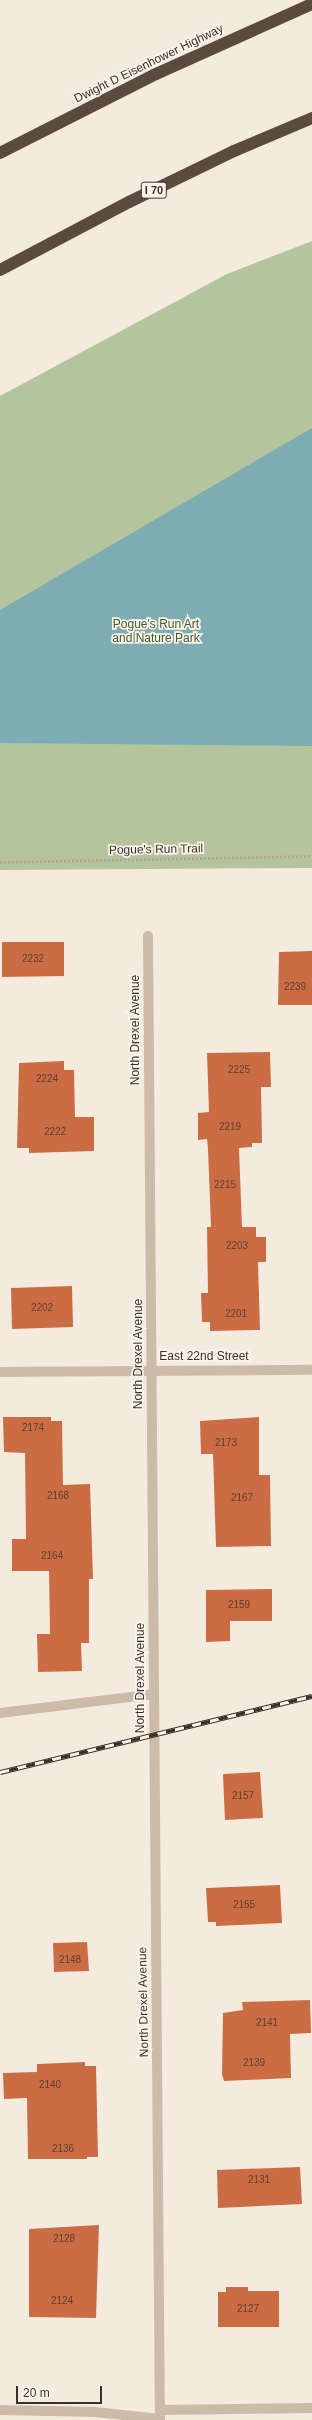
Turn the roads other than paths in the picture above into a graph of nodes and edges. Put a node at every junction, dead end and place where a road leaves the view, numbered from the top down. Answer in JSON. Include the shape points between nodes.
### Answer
{"nodes":[{"id":1,"x":312,"y":4,"type":"edge"},
{"id":2,"x":312,"y":118,"type":"edge"},
{"id":3,"x":0,"y":153,"type":"edge"},
{"id":4,"x":0,"y":270,"type":"edge"},
{"id":5,"x":148,"y":936,"type":"dead end"},
{"id":6,"x":152,"y":1370,"type":"junction"},
{"id":7,"x":312,"y":1370,"type":"edge"},
{"id":8,"x":0,"y":1372,"type":"edge"},
{"id":9,"x":154,"y":1694,"type":"junction"},
{"id":10,"x":0,"y":1713,"type":"edge"},
{"id":11,"x":312,"y":2408,"type":"edge"},
{"id":12,"x":0,"y":2410,"type":"edge"},
{"id":13,"x":160,"y":2416,"type":"edge"}],
"edges":[{"from":1,"to":3,"type":"highway","name":"Dwight D Eisenhower Highway","via":[[156,74]]},
{"from":2,"to":4,"type":"highway","number":"I 70","via":[[234,151],[129,202]]},
{"from":5,"to":6,"type":"street","name":"North Drexel Avenue"},
{"from":6,"to":7,"type":"street","name":"East 22nd Street"},
{"from":6,"to":8,"type":"street","name":"East 22nd Street"},
{"from":6,"to":9,"type":"street","name":"North Drexel Avenue"},
{"from":9,"to":10,"type":"street"},
{"from":9,"to":13,"type":"street","name":"North Drexel Avenue"},
{"from":11,"to":13,"type":"street"},
{"from":12,"to":13,"type":"street"}]}
